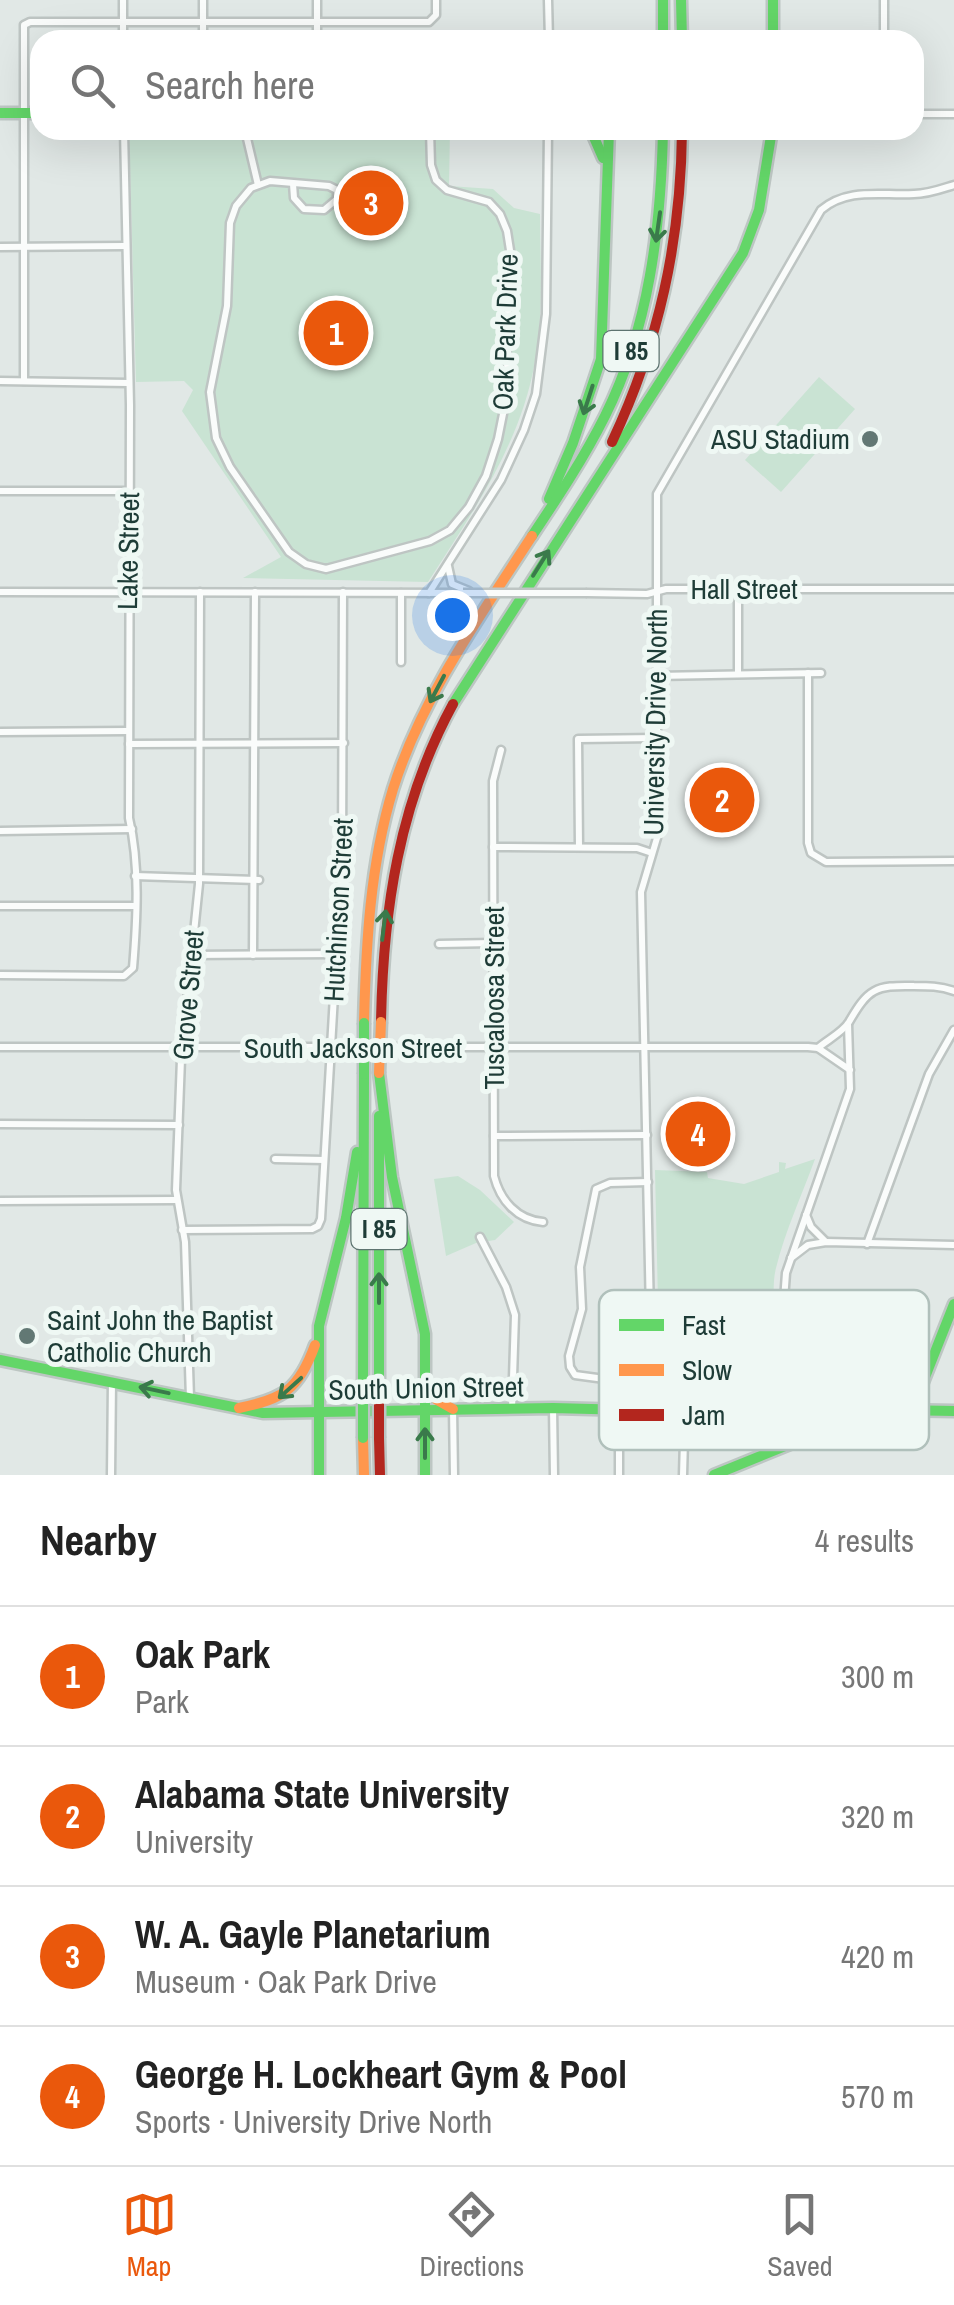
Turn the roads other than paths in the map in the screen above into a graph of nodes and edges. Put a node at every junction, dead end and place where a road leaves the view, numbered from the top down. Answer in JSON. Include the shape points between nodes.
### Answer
{"nodes":[{"id":1,"x":123,"y":0,"type":"edge"},
{"id":2,"x":203,"y":0,"type":"edge"},
{"id":3,"x":317,"y":0,"type":"edge"},
{"id":4,"x":436,"y":0,"type":"edge"},
{"id":5,"x":548,"y":0,"type":"edge"},
{"id":6,"x":663,"y":0,"type":"edge"},
{"id":7,"x":681,"y":0,"type":"edge"},
{"id":8,"x":773,"y":0,"type":"edge"},
{"id":9,"x":884,"y":0,"type":"edge"},
{"id":10,"x":123,"y":22,"type":"junction"},
{"id":11,"x":204,"y":22,"type":"junction"},
{"id":12,"x":317,"y":22,"type":"junction"},
{"id":13,"x":123,"y":30,"type":"edge"},
{"id":14,"x":204,"y":30,"type":"edge"},
{"id":15,"x":317,"y":30,"type":"edge"},
{"id":16,"x":548,"y":30,"type":"edge"},
{"id":17,"x":663,"y":30,"type":"edge"},
{"id":18,"x":682,"y":30,"type":"edge"},
{"id":19,"x":773,"y":30,"type":"edge"},
{"id":20,"x":884,"y":30,"type":"edge"},
{"id":21,"x":0,"y":113,"type":"edge"},
{"id":22,"x":22,"y":113,"type":"junction"},
{"id":23,"x":30,"y":113,"type":"edge"},
{"id":24,"x":924,"y":114,"type":"edge"},
{"id":25,"x":954,"y":114,"type":"edge"},
{"id":26,"x":124,"y":140,"type":"edge"},
{"id":27,"x":248,"y":140,"type":"edge"},
{"id":28,"x":430,"y":140,"type":"edge"},
{"id":29,"x":548,"y":140,"type":"edge"},
{"id":30,"x":595,"y":140,"type":"edge"},
{"id":31,"x":609,"y":140,"type":"edge"},
{"id":32,"x":662,"y":140,"type":"edge"},
{"id":33,"x":682,"y":140,"type":"edge"},
{"id":34,"x":770,"y":140,"type":"edge"},
{"id":35,"x":776,"y":140,"type":"edge"},
{"id":36,"x":766,"y":167,"type":"junction"},
{"id":37,"x":607,"y":172,"type":"junction"},
{"id":38,"x":258,"y":184,"type":"junction"},
{"id":39,"x":293,"y":184,"type":"junction"},
{"id":40,"x":954,"y":185,"type":"edge"},
{"id":41,"x":124,"y":246,"type":"junction"},
{"id":42,"x":0,"y":247,"type":"edge"},
{"id":43,"x":23,"y":247,"type":"junction"},
{"id":44,"x":0,"y":381,"type":"edge"},
{"id":45,"x":24,"y":381,"type":"junction"},
{"id":46,"x":128,"y":383,"type":"junction"},
{"id":47,"x":588,"y":488,"type":"junction"},
{"id":48,"x":0,"y":491,"type":"edge"},
{"id":49,"x":129,"y":491,"type":"junction"},
{"id":50,"x":524,"y":546,"type":"junction"},
{"id":51,"x":448,"y":564,"type":"junction"},
{"id":52,"x":738,"y":589,"type":"junction"},
{"id":53,"x":954,"y":589,"type":"edge"},
{"id":54,"x":0,"y":592,"type":"edge"},
{"id":55,"x":128,"y":592,"type":"junction"},
{"id":56,"x":200,"y":592,"type":"junction"},
{"id":57,"x":254,"y":592,"type":"junction"},
{"id":58,"x":343,"y":592,"type":"junction"},
{"id":59,"x":656,"y":592,"type":"junction"},
{"id":60,"x":401,"y":593,"type":"junction"},
{"id":61,"x":429,"y":593,"type":"junction"},
{"id":62,"x":475,"y":593,"type":"junction"},
{"id":63,"x":401,"y":662,"type":"dead end"},
{"id":64,"x":808,"y":673,"type":"junction"},
{"id":65,"x":821,"y":673,"type":"dead end"},
{"id":66,"x":738,"y":674,"type":"junction"},
{"id":67,"x":656,"y":676,"type":"junction"},
{"id":68,"x":128,"y":731,"type":"junction"},
{"id":69,"x":0,"y":732,"type":"edge"},
{"id":70,"x":657,"y":738,"type":"junction"},
{"id":71,"x":202,"y":743,"type":"junction"},
{"id":72,"x":255,"y":743,"type":"junction"},
{"id":73,"x":344,"y":743,"type":"junction"},
{"id":74,"x":128,"y":744,"type":"junction"},
{"id":75,"x":502,"y":750,"type":"dead end"},
{"id":76,"x":132,"y":829,"type":"junction"},
{"id":77,"x":0,"y":831,"type":"edge"},
{"id":78,"x":493,"y":847,"type":"junction"},
{"id":79,"x":579,"y":847,"type":"junction"},
{"id":80,"x":652,"y":852,"type":"junction"},
{"id":81,"x":954,"y":860,"type":"edge"},
{"id":82,"x":135,"y":876,"type":"junction"},
{"id":83,"x":200,"y":878,"type":"junction"},
{"id":84,"x":256,"y":880,"type":"junction"},
{"id":85,"x":0,"y":906,"type":"edge"},
{"id":86,"x":134,"y":906,"type":"junction"},
{"id":87,"x":493,"y":943,"type":"junction"},
{"id":88,"x":439,"y":944,"type":"dead end"},
{"id":89,"x":336,"y":954,"type":"junction"},
{"id":90,"x":191,"y":955,"type":"junction"},
{"id":91,"x":253,"y":955,"type":"junction"},
{"id":92,"x":0,"y":976,"type":"edge"},
{"id":93,"x":954,"y":991,"type":"edge"},
{"id":94,"x":848,"y":1024,"type":"junction"},
{"id":95,"x":954,"y":1030,"type":"edge"},
{"id":96,"x":646,"y":1046,"type":"junction"},
{"id":97,"x":0,"y":1047,"type":"edge"},
{"id":98,"x":184,"y":1048,"type":"junction"},
{"id":99,"x":494,"y":1048,"type":"junction"},
{"id":100,"x":818,"y":1048,"type":"junction"},
{"id":101,"x":331,"y":1049,"type":"junction"},
{"id":102,"x":850,"y":1070,"type":"junction"},
{"id":103,"x":379,"y":1072,"type":"junction"},
{"id":104,"x":363,"y":1112,"type":"junction"},
{"id":105,"x":0,"y":1124,"type":"edge"},
{"id":106,"x":178,"y":1125,"type":"junction"},
{"id":107,"x":494,"y":1136,"type":"junction"},
{"id":108,"x":647,"y":1136,"type":"junction"},
{"id":109,"x":275,"y":1160,"type":"dead end"},
{"id":110,"x":324,"y":1160,"type":"junction"},
{"id":111,"x":648,"y":1182,"type":"junction"},
{"id":112,"x":176,"y":1200,"type":"junction"},
{"id":113,"x":0,"y":1201,"type":"edge"},
{"id":114,"x":806,"y":1214,"type":"junction"},
{"id":115,"x":542,"y":1222,"type":"dead end"},
{"id":116,"x":182,"y":1230,"type":"junction"},
{"id":117,"x":480,"y":1237,"type":"dead end"},
{"id":118,"x":826,"y":1242,"type":"junction"},
{"id":119,"x":867,"y":1244,"type":"junction"},
{"id":120,"x":954,"y":1244,"type":"edge"},
{"id":121,"x":790,"y":1258,"type":"junction"},
{"id":122,"x":650,"y":1290,"type":"edge"},
{"id":123,"x":783,"y":1290,"type":"edge"},
{"id":124,"x":954,"y":1304,"type":"edge"},
{"id":125,"x":317,"y":1340,"type":"junction"},
{"id":126,"x":0,"y":1360,"type":"edge"},
{"id":127,"x":929,"y":1367,"type":"edge"},
{"id":128,"x":599,"y":1379,"type":"edge"},
{"id":129,"x":426,"y":1380,"type":"junction"},
{"id":130,"x":112,"y":1381,"type":"junction"},
{"id":131,"x":190,"y":1398,"type":"junction"},
{"id":132,"x":239,"y":1408,"type":"junction"},
{"id":133,"x":512,"y":1408,"type":"junction"},
{"id":134,"x":553,"y":1408,"type":"junction"},
{"id":135,"x":599,"y":1408,"type":"edge"},
{"id":136,"x":453,"y":1409,"type":"junction"},
{"id":137,"x":425,"y":1410,"type":"junction"},
{"id":138,"x":929,"y":1410,"type":"edge"},
{"id":139,"x":954,"y":1411,"type":"edge"},
{"id":140,"x":319,"y":1412,"type":"junction"},
{"id":141,"x":620,"y":1450,"type":"edge"},
{"id":142,"x":684,"y":1450,"type":"edge"},
{"id":143,"x":773,"y":1450,"type":"edge"},
{"id":144,"x":747,"y":1461,"type":"junction"},
{"id":145,"x":112,"y":1475,"type":"edge"},
{"id":146,"x":320,"y":1475,"type":"edge"},
{"id":147,"x":364,"y":1475,"type":"edge"},
{"id":148,"x":380,"y":1475,"type":"edge"},
{"id":149,"x":425,"y":1475,"type":"edge"},
{"id":150,"x":454,"y":1475,"type":"edge"},
{"id":151,"x":554,"y":1475,"type":"edge"},
{"id":152,"x":619,"y":1475,"type":"edge"},
{"id":153,"x":683,"y":1475,"type":"edge"},
{"id":154,"x":714,"y":1475,"type":"edge"},
{"id":155,"x":747,"y":1475,"type":"edge"}],
"edges":[{"from":1,"to":10,"type":"street"},
{"from":2,"to":11,"type":"street"},
{"from":3,"to":12,"type":"street"},
{"from":4,"to":12,"type":"street","via":[[429,22]]},
{"from":5,"to":16,"type":"street"},
{"from":6,"to":17,"type":"main road"},
{"from":7,"to":18,"type":"main road"},
{"from":8,"to":19,"type":"main road"},
{"from":9,"to":20,"type":"street"},
{"from":10,"to":11,"type":"street"},
{"from":10,"to":13,"type":"street"},
{"from":10,"to":22,"type":"street","via":[[24,25]]},
{"from":11,"to":12,"type":"street"},
{"from":11,"to":14,"type":"street"},
{"from":12,"to":15,"type":"street"},
{"from":21,"to":22,"type":"main road"},
{"from":22,"to":23,"type":"main road"},
{"from":22,"to":43,"type":"street"},
{"from":24,"to":25,"type":"street"},
{"from":26,"to":41,"type":"street","name":"Lake Street"},
{"from":27,"to":38,"type":"street"},
{"from":28,"to":38,"type":"street","name":"Oak Park Drive","via":[[436,180],[494,206],[507,231],[508,388],[495,452],[461,518],[430,541],[334,568],[306,564],[288,552],[222,453],[212,424],[230,223],[241,198]]},
{"from":29,"to":51,"type":"street","via":[[546,314],[536,394],[500,480]]},
{"from":30,"to":37,"type":"main road"},
{"from":31,"to":37,"type":"main road"},
{"from":32,"to":50,"type":"main road","number":"I 85","one_way":true,"via":[[658,227],[634,342],[587,449]]},
{"from":33,"to":47,"type":"main road","number":"I 85","via":[[680,214],[664,310],[625,417]]},
{"from":34,"to":36,"type":"main road"},
{"from":35,"to":36,"type":"main road"},
{"from":36,"to":47,"type":"main road","via":[[742,253]]},
{"from":37,"to":50,"type":"main road","one_way":true,"via":[[601,359],[573,443]]},
{"from":38,"to":39,"type":"street"},
{"from":39,"to":39,"type":"street","via":[[304,209],[324,210],[337,199],[329,186]]},
{"from":40,"to":59,"type":"street","name":"University Drive North","via":[[916,194],[853,194],[831,202],[814,219],[664,478],[656,503]]},
{"from":41,"to":43,"type":"street"},
{"from":41,"to":46,"type":"street","name":"Lake Street"},
{"from":42,"to":43,"type":"street"},
{"from":43,"to":45,"type":"street"},
{"from":44,"to":45,"type":"street"},
{"from":45,"to":46,"type":"street"},
{"from":46,"to":49,"type":"street","name":"Lake Street"},
{"from":103,"to":47,"type":"main road","number":"I 85","one_way":true,"bridge":true,"via":[[386,906],[420,775],[470,675]]},
{"from":48,"to":49,"type":"street"},
{"from":49,"to":55,"type":"street","name":"Lake Street"},
{"from":50,"to":104,"type":"main road","number":"I 85","one_way":true,"bridge":true,"via":[[438,685],[387,805],[366,936]]},
{"from":51,"to":61,"type":"street"},
{"from":51,"to":62,"type":"street","via":[[452,584]]},
{"from":52,"to":53,"type":"street","name":"Hall Street"},
{"from":52,"to":59,"type":"street","name":"Hall Street"},
{"from":52,"to":66,"type":"street"},
{"from":54,"to":55,"type":"street","name":"Hall Street"},
{"from":55,"to":56,"type":"street","name":"Hall Street"},
{"from":55,"to":68,"type":"street","name":"Lake Street"},
{"from":56,"to":57,"type":"street","name":"Hall Street"},
{"from":56,"to":71,"type":"street","name":"Grove Street"},
{"from":57,"to":58,"type":"street","name":"Hall Street"},
{"from":57,"to":72,"type":"street"},
{"from":58,"to":60,"type":"street","name":"Hall Street"},
{"from":58,"to":73,"type":"street","name":"Hutchinson Street"},
{"from":59,"to":62,"type":"street","name":"Hall Street","bridge":true},
{"from":59,"to":67,"type":"street","name":"University Drive North"},
{"from":60,"to":61,"type":"street","name":"Hall Street"},
{"from":60,"to":63,"type":"street"},
{"from":61,"to":62,"type":"street","name":"Hall Street","bridge":true},
{"from":64,"to":65,"type":"street"},
{"from":64,"to":66,"type":"street"},
{"from":64,"to":81,"type":"street","via":[[808,843],[814,856],[826,862]]},
{"from":66,"to":67,"type":"street"},
{"from":67,"to":70,"type":"street","name":"University Drive North"},
{"from":68,"to":69,"type":"street"},
{"from":68,"to":74,"type":"street","name":"Lake Street"},
{"from":70,"to":79,"type":"street","via":[[578,739]]},
{"from":70,"to":80,"type":"street","name":"University Drive North"},
{"from":71,"to":72,"type":"street"},
{"from":71,"to":74,"type":"street"},
{"from":71,"to":83,"type":"street","name":"Grove Street"},
{"from":72,"to":73,"type":"street"},
{"from":72,"to":84,"type":"street"},
{"from":73,"to":89,"type":"street","name":"Hutchinson Street"},
{"from":74,"to":76,"type":"street","name":"Lake Street"},
{"from":75,"to":78,"type":"street","name":"Tuscaloosa Street","via":[[494,769]]},
{"from":76,"to":77,"type":"street"},
{"from":76,"to":82,"type":"street","name":"Lake Street"},
{"from":78,"to":79,"type":"street"},
{"from":78,"to":87,"type":"street","name":"Tuscaloosa Street"},
{"from":79,"to":80,"type":"street"},
{"from":80,"to":96,"type":"street","name":"University Drive North","via":[[641,892]]},
{"from":82,"to":83,"type":"street"},
{"from":82,"to":86,"type":"street","name":"Lake Street"},
{"from":83,"to":84,"type":"street"},
{"from":83,"to":90,"type":"street","name":"Grove Street"},
{"from":84,"to":91,"type":"street"},
{"from":85,"to":86,"type":"street"},
{"from":86,"to":92,"type":"street","name":"Lake Street","via":[[131,971],[124,976]]},
{"from":87,"to":88,"type":"street"},
{"from":87,"to":99,"type":"street","name":"Tuscaloosa Street"},
{"from":89,"to":91,"type":"street"},
{"from":89,"to":101,"type":"street","name":"Hutchinson Street"},
{"from":90,"to":91,"type":"street"},
{"from":90,"to":98,"type":"street","name":"Grove Street"},
{"from":93,"to":94,"type":"street","via":[[878,988],[862,999]]},
{"from":94,"to":100,"type":"street"},
{"from":94,"to":102,"type":"street"},
{"from":95,"to":119,"type":"street","via":[[927,1078]]},
{"from":96,"to":99,"type":"street","name":"South Jackson Street"},
{"from":96,"to":100,"type":"street","name":"South Jackson Street"},
{"from":96,"to":108,"type":"street","name":"University Drive North"},
{"from":97,"to":98,"type":"street","name":"South Jackson Street"},
{"from":98,"to":101,"type":"street","name":"South Jackson Street"},
{"from":98,"to":106,"type":"street","name":"Grove Street"},
{"from":99,"to":101,"type":"street","name":"South Jackson Street"},
{"from":99,"to":107,"type":"street","name":"Tuscaloosa Street"},
{"from":100,"to":102,"type":"street"},
{"from":101,"to":110,"type":"street","name":"Hutchinson Street"},
{"from":102,"to":114,"type":"street","via":[[848,1097]]},
{"from":103,"to":129,"type":"main road","via":[[392,1177],[422,1316]]},
{"from":148,"to":103,"type":"main road","number":"I 85","one_way":true,"bridge":true},
{"from":104,"to":125,"type":"main road"},
{"from":104,"to":147,"type":"main road","number":"I 85","bridge":true},
{"from":105,"to":106,"type":"street"},
{"from":106,"to":112,"type":"street","name":"Grove Street"},
{"from":107,"to":108,"type":"street"},
{"from":107,"to":115,"type":"street","name":"Tuscaloosa Street","via":[[501,1196],[528,1220]]},
{"from":108,"to":111,"type":"street","name":"University Drive North"},
{"from":109,"to":110,"type":"street"},
{"from":110,"to":116,"type":"street","name":"Hutchinson Street","via":[[318,1226],[312,1229]]},
{"from":111,"to":122,"type":"street","name":"University Drive North"},
{"from":111,"to":128,"type":"street","via":[[596,1188],[580,1267],[582,1309],[569,1356],[575,1376]]},
{"from":112,"to":113,"type":"street"},
{"from":112,"to":116,"type":"street","name":"Grove Street"},
{"from":114,"to":118,"type":"street"},
{"from":114,"to":121,"type":"street"},
{"from":116,"to":131,"type":"street","name":"Grove Street"},
{"from":117,"to":133,"type":"street","via":[[515,1316]]},
{"from":118,"to":119,"type":"street"},
{"from":118,"to":121,"type":"street"},
{"from":119,"to":120,"type":"street"},
{"from":121,"to":123,"type":"street"},
{"from":124,"to":127,"type":"main road"},
{"from":125,"to":132,"type":"main road","one_way":true,"via":[[294,1388]]},
{"from":125,"to":140,"type":"main road"},
{"from":126,"to":130,"type":"main road","name":"South Union Street"},
{"from":129,"to":136,"type":"main road","via":[[437,1400]]},
{"from":129,"to":137,"type":"main road"},
{"from":131,"to":130,"type":"main road","name":"South Union Street","one_way":true},
{"from":130,"to":145,"type":"street"},
{"from":131,"to":132,"type":"main road","name":"South Union Street"},
{"from":132,"to":140,"type":"main road","name":"South Union Street"},
{"from":133,"to":134,"type":"main road","name":"South Union Street"},
{"from":133,"to":136,"type":"main road","name":"South Union Street"},
{"from":134,"to":135,"type":"main road","name":"South Union Street"},
{"from":134,"to":151,"type":"street"},
{"from":136,"to":137,"type":"main road","name":"South Union Street"},
{"from":136,"to":150,"type":"street"},
{"from":137,"to":140,"type":"main road","name":"South Union Street"},
{"from":149,"to":137,"type":"main road","one_way":true},
{"from":138,"to":139,"type":"main road"},
{"from":140,"to":146,"type":"main road"},
{"from":141,"to":152,"type":"street"},
{"from":142,"to":153,"type":"street"},
{"from":143,"to":144,"type":"main road"},
{"from":144,"to":154,"type":"main road"},
{"from":144,"to":155,"type":"street"}]}
